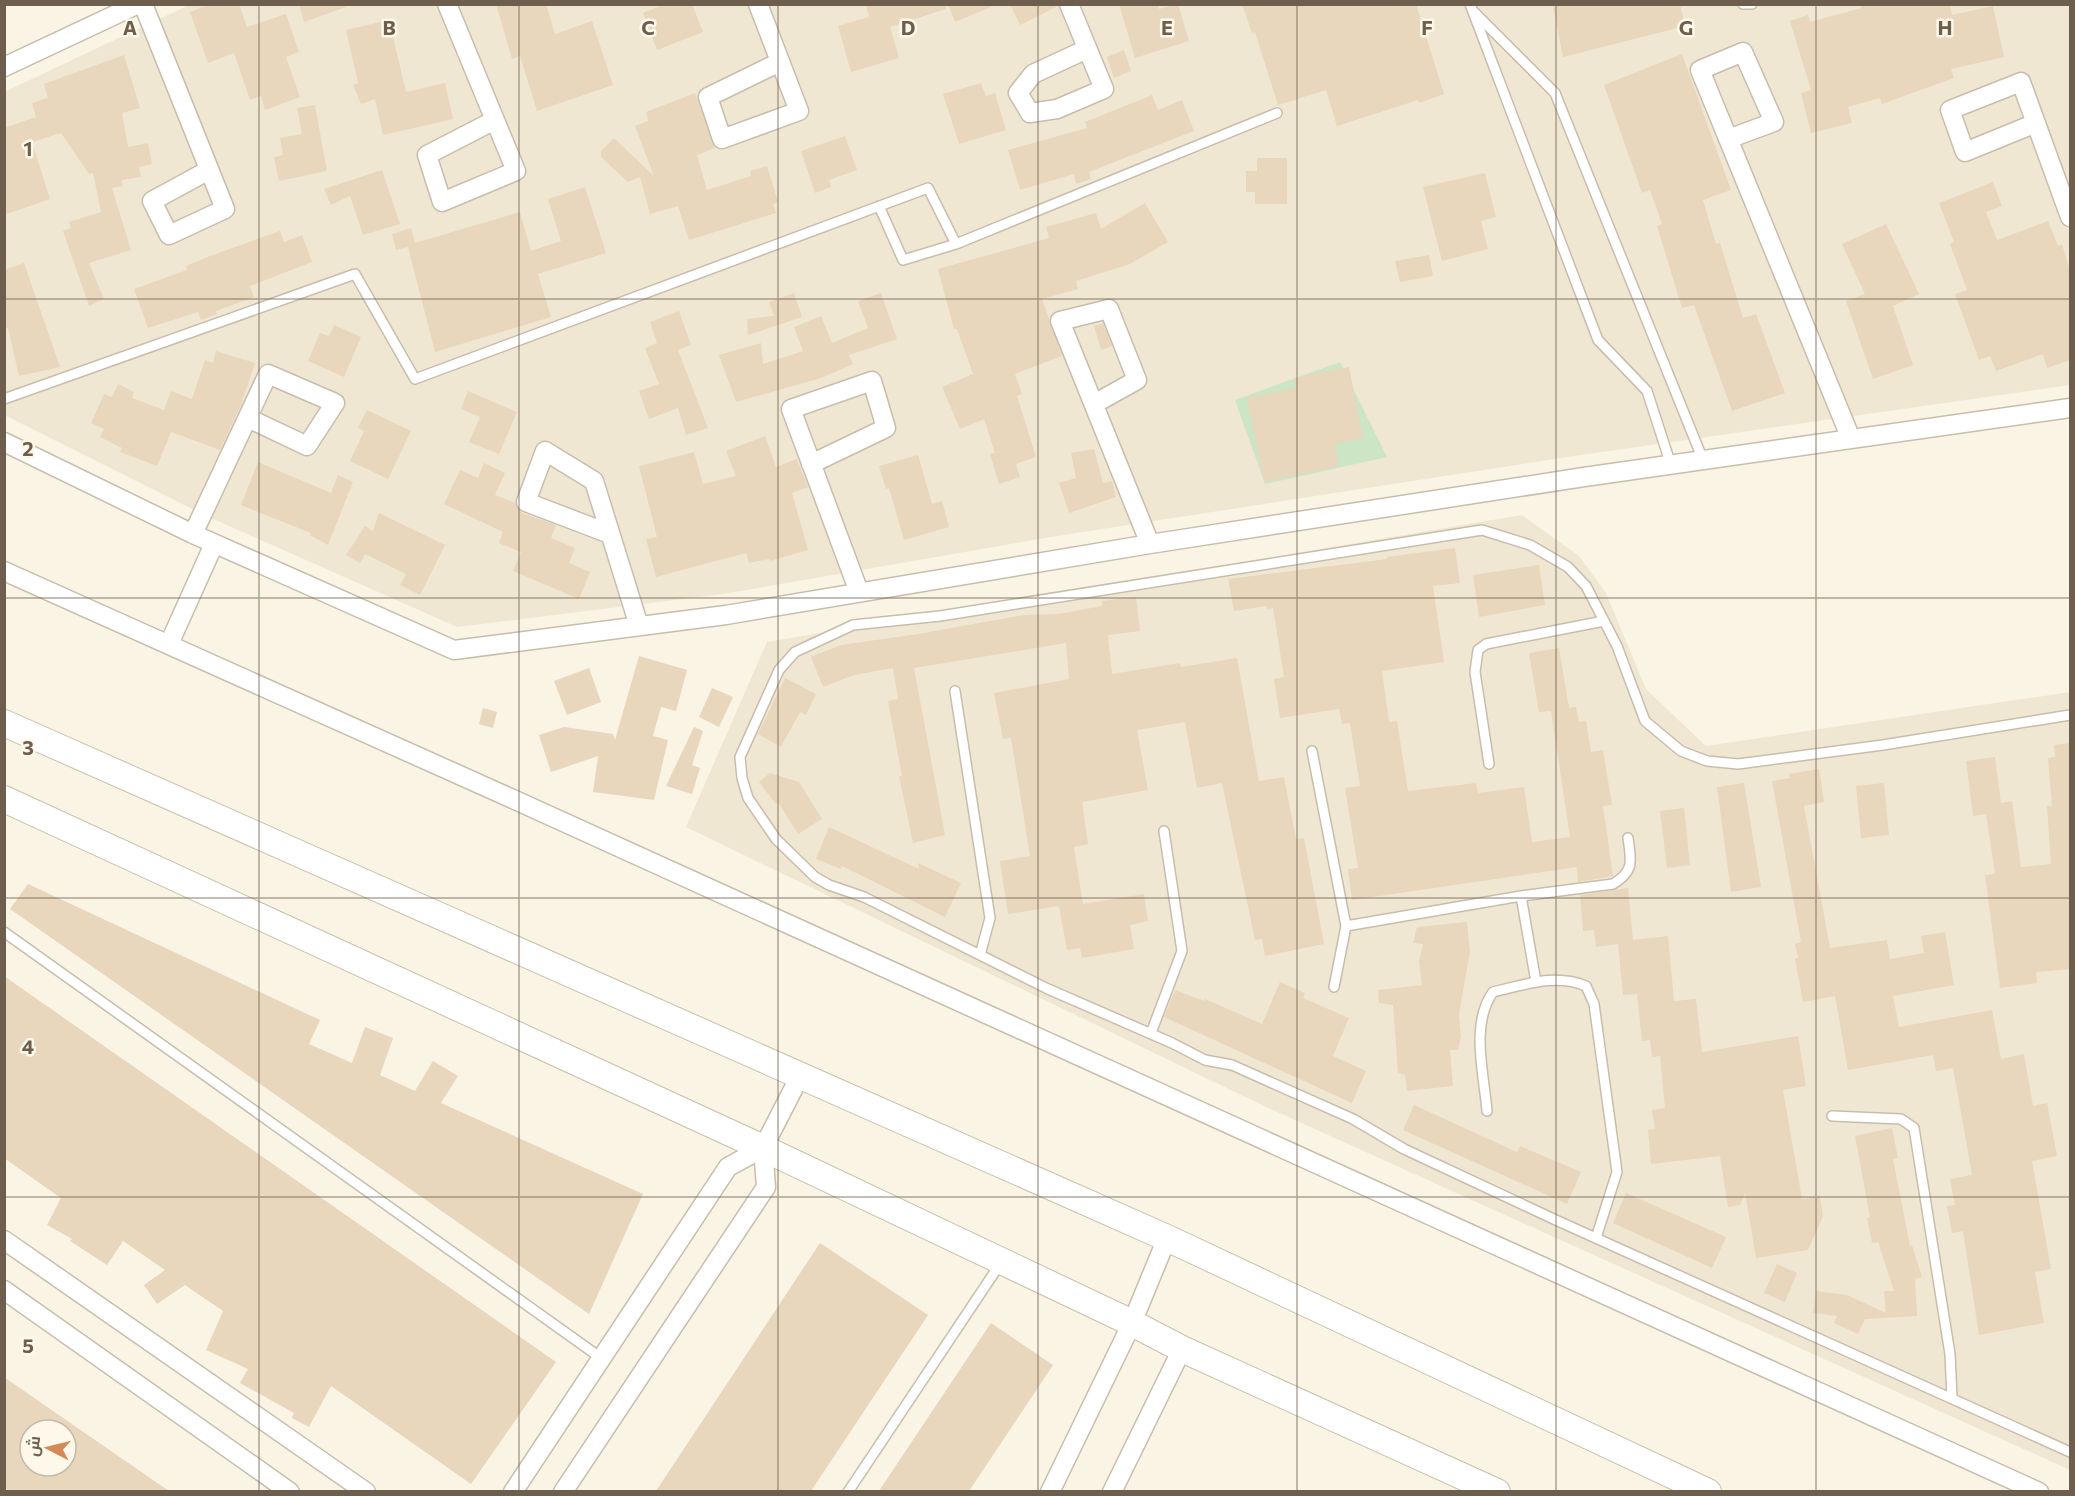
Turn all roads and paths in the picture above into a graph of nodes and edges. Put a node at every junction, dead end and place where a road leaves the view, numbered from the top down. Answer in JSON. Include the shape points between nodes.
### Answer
{"nodes":[{"id":1,"x":138,"y":4,"type":"edge"},
{"id":2,"x":143,"y":4,"type":"edge"},
{"id":3,"x":447,"y":4,"type":"edge"},
{"id":4,"x":758,"y":4,"type":"edge"},
{"id":5,"x":1069,"y":4,"type":"edge"},
{"id":6,"x":1743,"y":4,"type":"edge"},
{"id":7,"x":1752,"y":4,"type":"edge"},
{"id":8,"x":1471,"y":8,"type":"edge"},
{"id":9,"x":1087,"y":49,"type":"junction"},
{"id":10,"x":780,"y":62,"type":"junction"},
{"id":11,"x":4,"y":67,"type":"edge"},
{"id":12,"x":1277,"y":113,"type":"dead end"},
{"id":13,"x":495,"y":120,"type":"junction"},
{"id":14,"x":2036,"y":123,"type":"junction"},
{"id":15,"x":1728,"y":139,"type":"junction"},
{"id":16,"x":209,"y":170,"type":"dead end"},
{"id":17,"x":879,"y":206,"type":"junction"},
{"id":18,"x":2070,"y":217,"type":"edge"},
{"id":19,"x":956,"y":244,"type":"junction"},
{"id":20,"x":4,"y":399,"type":"edge"},
{"id":21,"x":1094,"y":404,"type":"junction"},
{"id":22,"x":2070,"y":408,"type":"edge"},
{"id":23,"x":248,"y":418,"type":"junction"},
{"id":24,"x":1851,"y":439,"type":"junction"},
{"id":25,"x":4,"y":442,"type":"edge"},
{"id":26,"x":1703,"y":460,"type":"junction"},
{"id":27,"x":811,"y":464,"type":"junction"},
{"id":28,"x":1671,"y":465,"type":"junction"},
{"id":29,"x":193,"y":534,"type":"junction"},
{"id":30,"x":610,"y":534,"type":"junction"},
{"id":31,"x":214,"y":544,"type":"junction"},
{"id":32,"x":1150,"y":544,"type":"junction"},
{"id":33,"x":4,"y":571,"type":"edge"},
{"id":34,"x":859,"y":592,"type":"junction"},
{"id":35,"x":1604,"y":621,"type":"junction"},
{"id":36,"x":639,"y":626,"type":"junction"},
{"id":37,"x":169,"y":644,"type":"junction"},
{"id":38,"x":955,"y":691,"type":"dead end"},
{"id":39,"x":2070,"y":715,"type":"edge"},
{"id":40,"x":4,"y":723,"type":"edge"},
{"id":41,"x":1312,"y":751,"type":"dead end"},
{"id":42,"x":1489,"y":764,"type":"dead end"},
{"id":43,"x":4,"y":799,"type":"edge"},
{"id":44,"x":1164,"y":831,"type":"dead end"},
{"id":45,"x":1628,"y":838,"type":"dead end"},
{"id":46,"x":1521,"y":896,"type":"junction"},
{"id":47,"x":1346,"y":926,"type":"junction"},
{"id":48,"x":4,"y":932,"type":"edge"},
{"id":49,"x":980,"y":955,"type":"junction"},
{"id":50,"x":1536,"y":982,"type":"junction"},
{"id":51,"x":1334,"y":987,"type":"dead end"},
{"id":52,"x":1151,"y":1033,"type":"junction"},
{"id":53,"x":800,"y":1076,"type":"junction"},
{"id":54,"x":1487,"y":1111,"type":"dead end"},
{"id":55,"x":1832,"y":1116,"type":"dead end"},
{"id":56,"x":763,"y":1148,"type":"junction"},
{"id":57,"x":1167,"y":1238,"type":"junction"},
{"id":58,"x":1596,"y":1238,"type":"junction"},
{"id":59,"x":4,"y":1240,"type":"edge"},
{"id":60,"x":1001,"y":1263,"type":"junction"},
{"id":61,"x":4,"y":1290,"type":"edge"},
{"id":62,"x":1132,"y":1323,"type":"junction"},
{"id":63,"x":1182,"y":1349,"type":"junction"},
{"id":64,"x":601,"y":1358,"type":"junction"},
{"id":65,"x":1952,"y":1398,"type":"junction"},
{"id":66,"x":2070,"y":1452,"type":"edge"},
{"id":67,"x":290,"y":1491,"type":"edge"},
{"id":68,"x":366,"y":1491,"type":"edge"},
{"id":69,"x":513,"y":1491,"type":"edge"},
{"id":70,"x":563,"y":1491,"type":"edge"},
{"id":71,"x":848,"y":1491,"type":"edge"},
{"id":72,"x":1050,"y":1491,"type":"edge"},
{"id":73,"x":1112,"y":1491,"type":"edge"},
{"id":74,"x":1497,"y":1491,"type":"edge"},
{"id":75,"x":1708,"y":1491,"type":"edge"},
{"id":76,"x":2039,"y":1491,"type":"edge"}],
"edges":[{"from":1,"to":11,"type":"street"},
{"from":2,"to":16,"type":"street"},
{"from":3,"to":13,"type":"street"},
{"from":4,"to":10,"type":"street"},
{"from":5,"to":9,"type":"street"},
{"from":6,"to":7,"type":"lane"},
{"from":8,"to":26,"type":"lane","via":[[1555,93]]},
{"from":8,"to":28,"type":"lane","via":[[1598,340],[1647,391]]},
{"from":9,"to":9,"type":"street","via":[[1104,89],[1057,109],[1030,113],[1018,93],[1034,74]]},
{"from":10,"to":10,"type":"street","via":[[799,111],[722,139],[708,97]]},
{"from":12,"to":19,"type":"lane"},
{"from":13,"to":13,"type":"street","via":[[516,171],[442,202],[427,155]]},
{"from":14,"to":14,"type":"street","via":[[2021,82],[1950,110],[1965,152]]},
{"from":14,"to":18,"type":"street"},
{"from":15,"to":15,"type":"street","via":[[1700,70],[1743,52],[1774,122]]},
{"from":15,"to":24,"type":"street"},
{"from":17,"to":19,"type":"lane","via":[[903,260]]},
{"from":17,"to":19,"type":"lane","via":[[928,188]]},
{"from":17,"to":20,"type":"lane","via":[[416,380],[355,274]]},
{"from":21,"to":21,"type":"street","via":[[1060,321],[1109,309],[1137,380]]},
{"from":21,"to":32,"type":"street"},
{"from":22,"to":24,"type":"street"},
{"from":23,"to":23,"type":"street","via":[[268,374],[335,403],[307,446]]},
{"from":23,"to":29,"type":"street"},
{"from":24,"to":26,"type":"street"},
{"from":25,"to":29,"type":"street"},
{"from":26,"to":28,"type":"street"},
{"from":27,"to":27,"type":"street","via":[[791,410],[872,381],[886,428]]},
{"from":27,"to":34,"type":"street"},
{"from":28,"to":32,"type":"street"},
{"from":29,"to":31,"type":"street"},
{"from":30,"to":30,"type":"street","via":[[594,481],[545,452],[526,502]]},
{"from":30,"to":36,"type":"street"},
{"from":31,"to":36,"type":"street","via":[[454,650]]},
{"from":31,"to":37,"type":"street"},
{"from":32,"to":34,"type":"street"},
{"from":33,"to":37,"type":"street"},
{"from":34,"to":36,"type":"street"},
{"from":35,"to":39,"type":"lane","via":[[1645,721],[1682,751],[1707,761],[1738,764]]},
{"from":35,"to":42,"type":"lane","via":[[1486,644],[1478,650],[1475,672]]},
{"from":35,"to":49,"type":"lane","via":[[1586,585],[1568,567],[1530,545],[1482,530],[940,616],[853,625],[795,652],[779,670],[740,757],[748,798],[776,839],[815,877]]},
{"from":37,"to":76,"type":"street"},
{"from":38,"to":49,"type":"lane","via":[[990,918]]},
{"from":40,"to":53,"type":"main road"},
{"from":41,"to":47,"type":"lane"},
{"from":43,"to":56,"type":"main road"},
{"from":44,"to":52,"type":"lane","via":[[1182,951]]},
{"from":45,"to":46,"type":"lane","via":[[1631,863],[1625,877],[1613,884]]},
{"from":46,"to":47,"type":"lane"},
{"from":46,"to":50,"type":"lane"},
{"from":47,"to":51,"type":"lane"},
{"from":48,"to":64,"type":"lane"},
{"from":49,"to":52,"type":"lane"},
{"from":50,"to":54,"type":"lane","via":[[1493,992],[1485,1003],[1480,1023]]},
{"from":50,"to":58,"type":"lane","via":[[1551,979],[1586,986],[1594,1004],[1617,1172]]},
{"from":52,"to":58,"type":"lane","via":[[1205,1060],[1232,1065],[1353,1119],[1404,1149]]},
{"from":53,"to":56,"type":"street"},
{"from":53,"to":57,"type":"main road"},
{"from":55,"to":65,"type":"lane","via":[[1901,1119],[1914,1128],[1950,1354]]},
{"from":56,"to":60,"type":"main road"},
{"from":56,"to":64,"type":"street","via":[[728,1167]]},
{"from":56,"to":70,"type":"street","via":[[766,1187]]},
{"from":57,"to":62,"type":"street"},
{"from":57,"to":75,"type":"main road"},
{"from":58,"to":65,"type":"lane"},
{"from":59,"to":68,"type":"street"},
{"from":60,"to":62,"type":"main road"},
{"from":60,"to":71,"type":"lane"},
{"from":61,"to":67,"type":"street"},
{"from":62,"to":63,"type":"main road"},
{"from":62,"to":72,"type":"street"},
{"from":63,"to":73,"type":"street"},
{"from":63,"to":74,"type":"main road"},
{"from":64,"to":69,"type":"street"},
{"from":65,"to":66,"type":"lane"}]}
